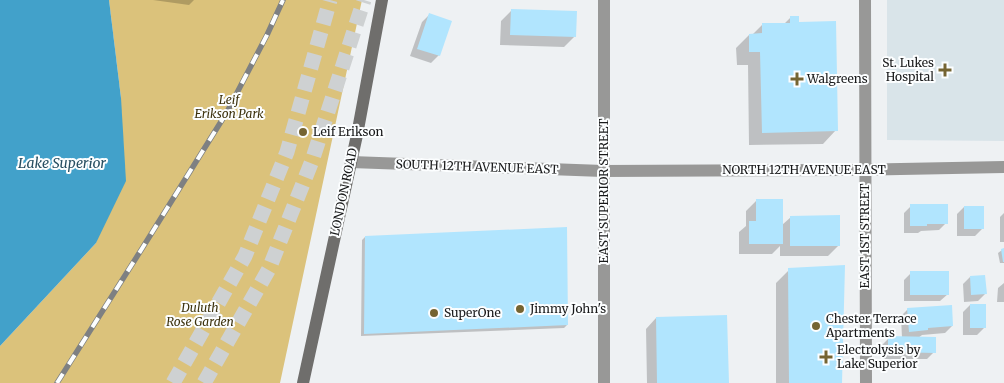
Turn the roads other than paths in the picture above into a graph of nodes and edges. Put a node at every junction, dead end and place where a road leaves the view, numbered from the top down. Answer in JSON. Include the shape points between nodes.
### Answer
{"nodes":[{"id":1,"x":382,"y":0,"type":"edge"},
{"id":2,"x":604,"y":0,"type":"edge"},
{"id":3,"x":865,"y":0,"type":"edge"},
{"id":4,"x":351,"y":162,"type":"junction"},
{"id":5,"x":1004,"y":167,"type":"edge"},
{"id":6,"x":865,"y":170,"type":"junction"},
{"id":7,"x":604,"y":171,"type":"junction"},
{"id":8,"x":303,"y":383,"type":"edge"},
{"id":9,"x":604,"y":383,"type":"edge"},
{"id":10,"x":866,"y":383,"type":"edge"}],
"edges":[{"from":1,"to":4,"type":"main road","name":"LONDON ROAD"},
{"from":2,"to":7,"type":"street","name":"EAST SUPERIOR STREET"},
{"from":3,"to":6,"type":"street","name":"EAST 1ST STREET"},
{"from":4,"to":7,"type":"street","name":"SOUTH 12TH AVENUE EAST"},
{"from":4,"to":8,"type":"main road","name":"LONDON ROAD"},
{"from":5,"to":6,"type":"street","name":"NORTH 12TH AVENUE EAST"},
{"from":6,"to":7,"type":"street","name":"NORTH 12TH AVENUE EAST"},
{"from":6,"to":10,"type":"street","name":"EAST 1ST STREET"},
{"from":7,"to":9,"type":"street","name":"EAST SUPERIOR STREET"}]}
